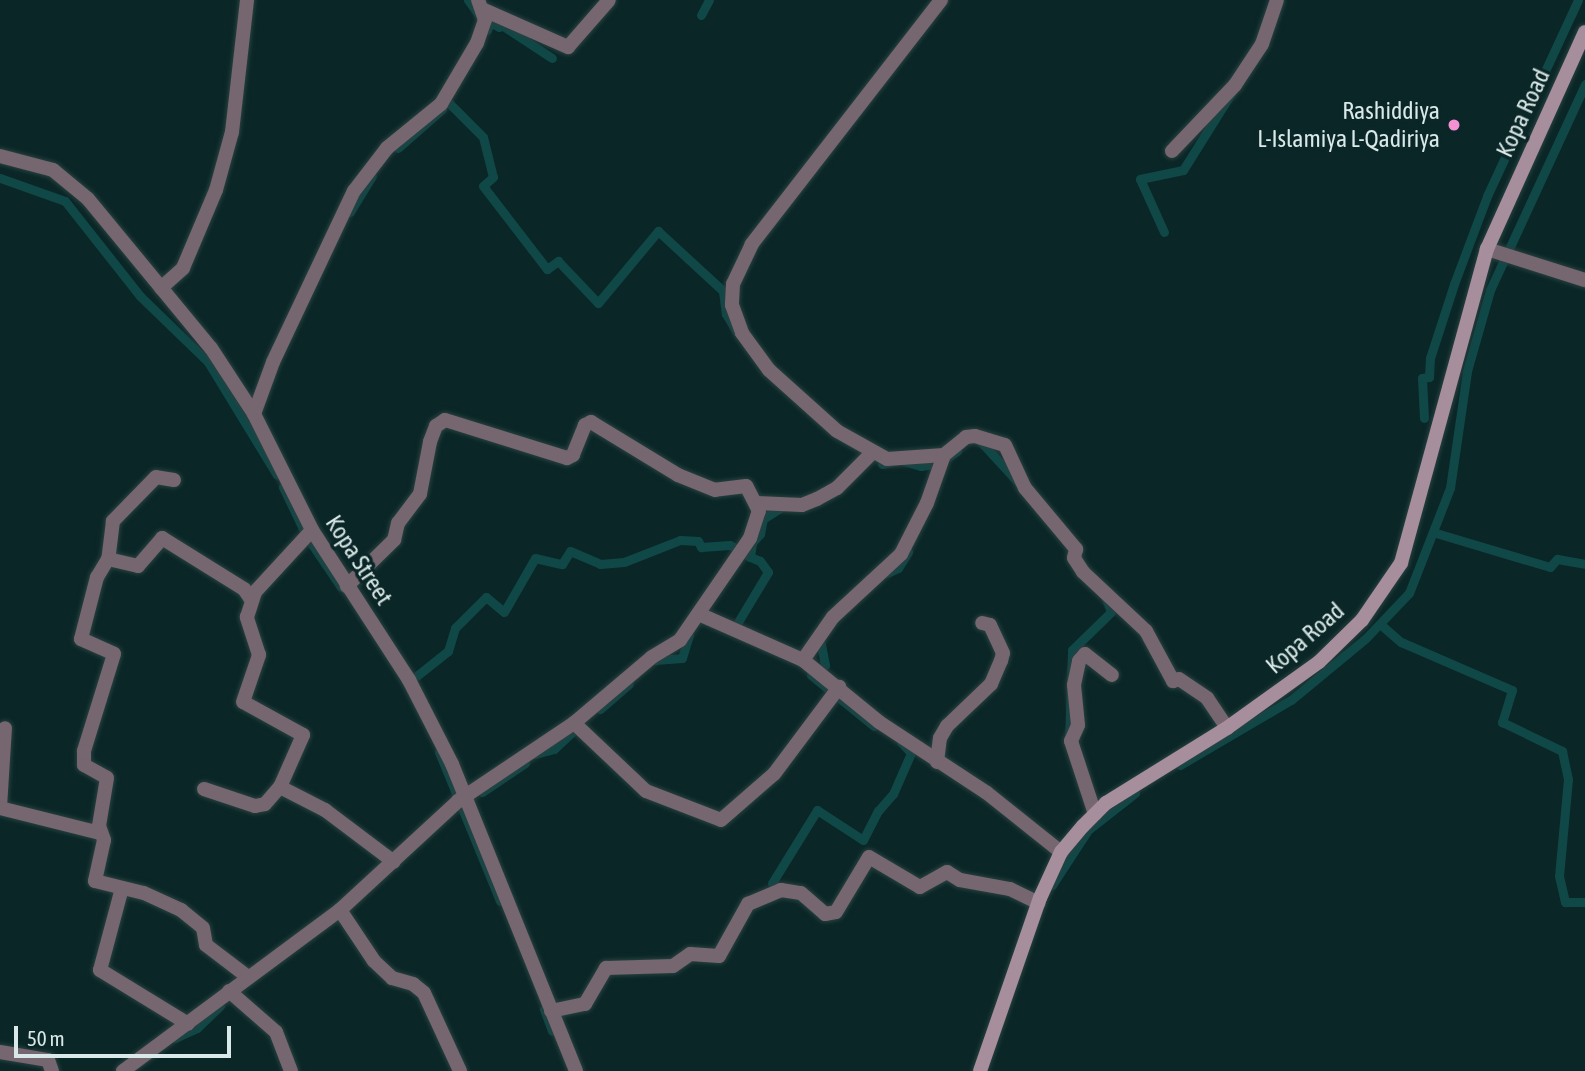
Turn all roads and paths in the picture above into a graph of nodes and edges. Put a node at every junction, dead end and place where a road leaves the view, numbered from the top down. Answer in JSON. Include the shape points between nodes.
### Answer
{"nodes":[{"id":1,"x":247,"y":0,"type":"edge"},
{"id":2,"x":608,"y":0,"type":"edge"},
{"id":3,"x":941,"y":0,"type":"edge"},
{"id":4,"x":1278,"y":0,"type":"edge"},
{"id":5,"x":481,"y":5,"type":"edge"},
{"id":6,"x":1585,"y":32,"type":"edge"},
{"id":7,"x":1172,"y":151,"type":"dead end"},
{"id":8,"x":0,"y":156,"type":"edge"},
{"id":9,"x":1487,"y":250,"type":"junction"},
{"id":10,"x":1585,"y":280,"type":"edge"},
{"id":11,"x":161,"y":288,"type":"junction"},
{"id":12,"x":254,"y":414,"type":"junction"},
{"id":13,"x":871,"y":454,"type":"junction"},
{"id":14,"x":944,"y":455,"type":"junction"},
{"id":15,"x":174,"y":480,"type":"dead end"},
{"id":16,"x":757,"y":503,"type":"junction"},
{"id":17,"x":312,"y":530,"type":"junction"},
{"id":18,"x":108,"y":559,"type":"junction"},
{"id":19,"x":347,"y":586,"type":"junction"},
{"id":20,"x":250,"y":598,"type":"junction"},
{"id":21,"x":701,"y":615,"type":"junction"},
{"id":22,"x":982,"y":623,"type":"dead end"},
{"id":23,"x":803,"y":660,"type":"junction"},
{"id":24,"x":1112,"y":675,"type":"dead end"},
{"id":25,"x":839,"y":687,"type":"junction"},
{"id":26,"x":574,"y":723,"type":"junction"},
{"id":27,"x":5,"y":728,"type":"dead end"},
{"id":28,"x":1227,"y":728,"type":"junction"},
{"id":29,"x":937,"y":762,"type":"junction"},
{"id":30,"x":280,"y":787,"type":"junction"},
{"id":31,"x":204,"y":789,"type":"dead end"},
{"id":32,"x":465,"y":796,"type":"junction"},
{"id":33,"x":0,"y":807,"type":"edge"},
{"id":34,"x":1095,"y":814,"type":"junction"},
{"id":35,"x":100,"y":834,"type":"junction"},
{"id":36,"x":1061,"y":852,"type":"junction"},
{"id":37,"x":394,"y":862,"type":"junction"},
{"id":38,"x":122,"y":888,"type":"junction"},
{"id":39,"x":1039,"y":903,"type":"junction"},
{"id":40,"x":340,"y":910,"type":"junction"},
{"id":41,"x":248,"y":977,"type":"junction"},
{"id":42,"x":229,"y":991,"type":"junction"},
{"id":43,"x":551,"y":1011,"type":"junction"},
{"id":44,"x":188,"y":1024,"type":"junction"},
{"id":45,"x":0,"y":1052,"type":"edge"},
{"id":46,"x":52,"y":1071,"type":"edge"},
{"id":47,"x":122,"y":1071,"type":"edge"},
{"id":48,"x":291,"y":1071,"type":"edge"},
{"id":49,"x":460,"y":1071,"type":"edge"},
{"id":50,"x":576,"y":1071,"type":"edge"},
{"id":51,"x":980,"y":1071,"type":"edge"}],
"edges":[{"from":1,"to":11,"type":"street","via":[[232,132],[216,190],[183,268]]},
{"from":2,"to":5,"type":"street","via":[[568,47]]},
{"from":3,"to":13,"type":"street","via":[[752,244],[733,284],[732,305],[742,333],[769,370],[815,415]]},
{"from":4,"to":7,"type":"street","via":[[1262,44],[1235,85]]},
{"from":5,"to":12,"type":"street","via":[[477,43],[441,104],[387,148],[354,191],[273,362]]},
{"from":6,"to":9,"type":"street","name":"Kopa Road"},
{"from":8,"to":11,"type":"street","name":"Kopa Street","via":[[53,170],[88,199]]},
{"from":9,"to":10,"type":"street"},
{"from":9,"to":28,"type":"street","name":"Kopa Road","via":[[1401,563],[1362,621],[1319,662]]},
{"from":11,"to":12,"type":"street","name":"Kopa Street","via":[[211,348]]},
{"from":12,"to":17,"type":"street","name":"Kopa Street"},
{"from":13,"to":14,"type":"street","via":[[901,459]]},
{"from":13,"to":16,"type":"street","via":[[838,488],[817,499],[802,505]]},
{"from":14,"to":23,"type":"street","via":[[927,503],[901,554],[833,617]]},
{"from":14,"to":28,"type":"street","via":[[966,437],[1005,445],[1025,488],[1076,549],[1074,558],[1083,572],[1146,631],[1173,681],[1179,679],[1207,698]]},
{"from":15,"to":18,"type":"street","via":[[156,477],[113,521]]},
{"from":16,"to":19,"type":"street","via":[[746,486],[715,490],[678,475],[591,422],[568,458],[445,420],[436,426],[419,494],[398,523],[394,540]]},
{"from":16,"to":21,"type":"street","via":[[757,526],[721,576]]},
{"from":17,"to":19,"type":"street","name":"Kopa Street"},
{"from":17,"to":20,"type":"street"},
{"from":18,"to":20,"type":"street","via":[[138,566],[162,538],[244,589]]},
{"from":18,"to":35,"type":"street","via":[[97,577],[81,639],[114,654],[84,751],[84,765],[107,778]]},
{"from":19,"to":32,"type":"street","name":"Kopa Street","via":[[410,680]]},
{"from":20,"to":30,"type":"street","via":[[248,630],[259,655],[243,702],[303,736]]},
{"from":21,"to":23,"type":"street"},
{"from":21,"to":26,"type":"street","via":[[680,640]]},
{"from":22,"to":29,"type":"street","via":[[990,625],[1003,653],[1001,662],[991,684],[947,726]]},
{"from":23,"to":25,"type":"street"},
{"from":24,"to":34,"type":"street","via":[[1085,654],[1074,685],[1079,725],[1071,741]]},
{"from":25,"to":26,"type":"street","via":[[775,774],[721,820],[646,791]]},
{"from":25,"to":29,"type":"street","via":[[880,723]]},
{"from":26,"to":32,"type":"street"},
{"from":27,"to":33,"type":"street"},
{"from":28,"to":34,"type":"street","name":"Kopa Road","via":[[1142,779]]},
{"from":29,"to":36,"type":"street","via":[[987,793]]},
{"from":30,"to":31,"type":"street","via":[[265,804],[255,806]]},
{"from":30,"to":37,"type":"street","via":[[324,810]]},
{"from":32,"to":37,"type":"street"},
{"from":32,"to":43,"type":"street","name":"Kopa Street"},
{"from":33,"to":35,"type":"street"},
{"from":34,"to":36,"type":"street","name":"Kopa Road"},
{"from":35,"to":38,"type":"street","via":[[104,840],[95,881]]},
{"from":36,"to":39,"type":"street","name":"Kopa Road"},
{"from":37,"to":40,"type":"street"},
{"from":38,"to":41,"type":"street","via":[[166,902],[192,917],[203,928],[206,945]]},
{"from":38,"to":44,"type":"street","via":[[100,970]]},
{"from":39,"to":43,"type":"street","via":[[1010,889],[960,880],[947,873],[920,887],[869,857],[836,912],[825,914],[801,893],[782,890],[748,904],[719,956],[690,954],[673,966],[607,968],[585,1004]]},
{"from":39,"to":51,"type":"street","name":"Kopa Road"},
{"from":40,"to":41,"type":"street"},
{"from":40,"to":49,"type":"street","via":[[374,961],[392,978],[424,993]]},
{"from":41,"to":42,"type":"street"},
{"from":42,"to":44,"type":"street"},
{"from":42,"to":48,"type":"street","via":[[276,1032]]},
{"from":43,"to":50,"type":"street","name":"Kopa Street"},
{"from":44,"to":47,"type":"street"},
{"from":45,"to":46,"type":"street","via":[[48,1060]]}]}
